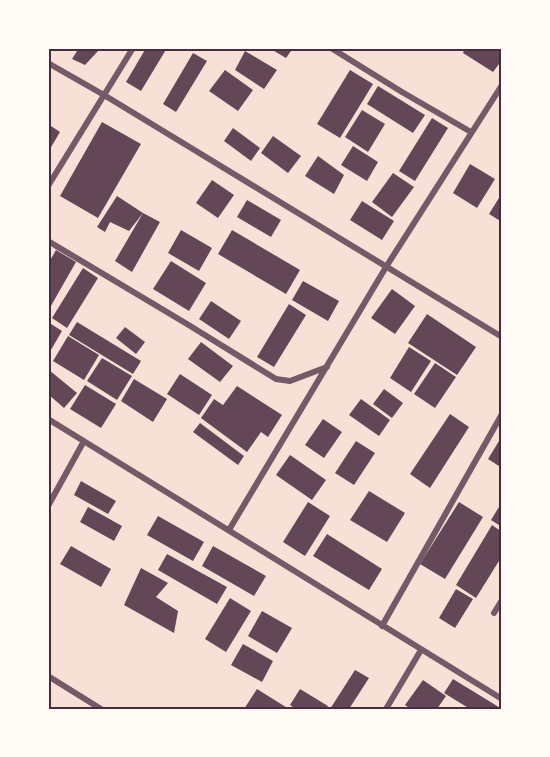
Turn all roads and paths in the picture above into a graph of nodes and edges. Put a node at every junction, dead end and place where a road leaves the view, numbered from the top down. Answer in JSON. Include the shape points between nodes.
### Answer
{"nodes":[{"id":1,"x":133,"y":48,"type":"edge"},
{"id":2,"x":331,"y":48,"type":"edge"},
{"id":3,"x":48,"y":63,"type":"edge"},
{"id":4,"x":502,"y":85,"type":"edge"},
{"id":5,"x":104,"y":94,"type":"junction"},
{"id":6,"x":471,"y":132,"type":"junction"},
{"id":7,"x":48,"y":186,"type":"edge"},
{"id":8,"x":48,"y":241,"type":"edge"},
{"id":9,"x":386,"y":267,"type":"junction"},
{"id":10,"x":502,"y":337,"type":"edge"},
{"id":11,"x":327,"y":367,"type":"junction"},
{"id":12,"x":502,"y":414,"type":"edge"},
{"id":13,"x":48,"y":419,"type":"edge"},
{"id":14,"x":84,"y":441,"type":"junction"},
{"id":15,"x":48,"y":506,"type":"edge"},
{"id":16,"x":229,"y":530,"type":"junction"},
{"id":17,"x":502,"y":600,"type":"edge"},
{"id":18,"x":494,"y":613,"type":"dead end"},
{"id":19,"x":382,"y":626,"type":"junction"},
{"id":20,"x":421,"y":650,"type":"junction"},
{"id":21,"x":48,"y":676,"type":"edge"},
{"id":22,"x":502,"y":699,"type":"edge"},
{"id":23,"x":101,"y":709,"type":"edge"},
{"id":24,"x":386,"y":709,"type":"edge"}],
"edges":[{"from":1,"to":5,"type":"street"},
{"from":2,"to":6,"type":"street"},
{"from":3,"to":5,"type":"street"},
{"from":4,"to":6,"type":"street"},
{"from":5,"to":7,"type":"street"},
{"from":5,"to":9,"type":"street"},
{"from":6,"to":9,"type":"street"},
{"from":8,"to":11,"type":"street","via":[[276,378],[290,381]]},
{"from":9,"to":10,"type":"street"},
{"from":9,"to":11,"type":"street"},
{"from":11,"to":16,"type":"street"},
{"from":12,"to":19,"type":"street"},
{"from":13,"to":14,"type":"street"},
{"from":14,"to":15,"type":"street"},
{"from":14,"to":16,"type":"street"},
{"from":16,"to":19,"type":"street"},
{"from":17,"to":18,"type":"street"},
{"from":19,"to":20,"type":"street"},
{"from":20,"to":22,"type":"street"},
{"from":20,"to":24,"type":"street"},
{"from":21,"to":23,"type":"street"}]}
